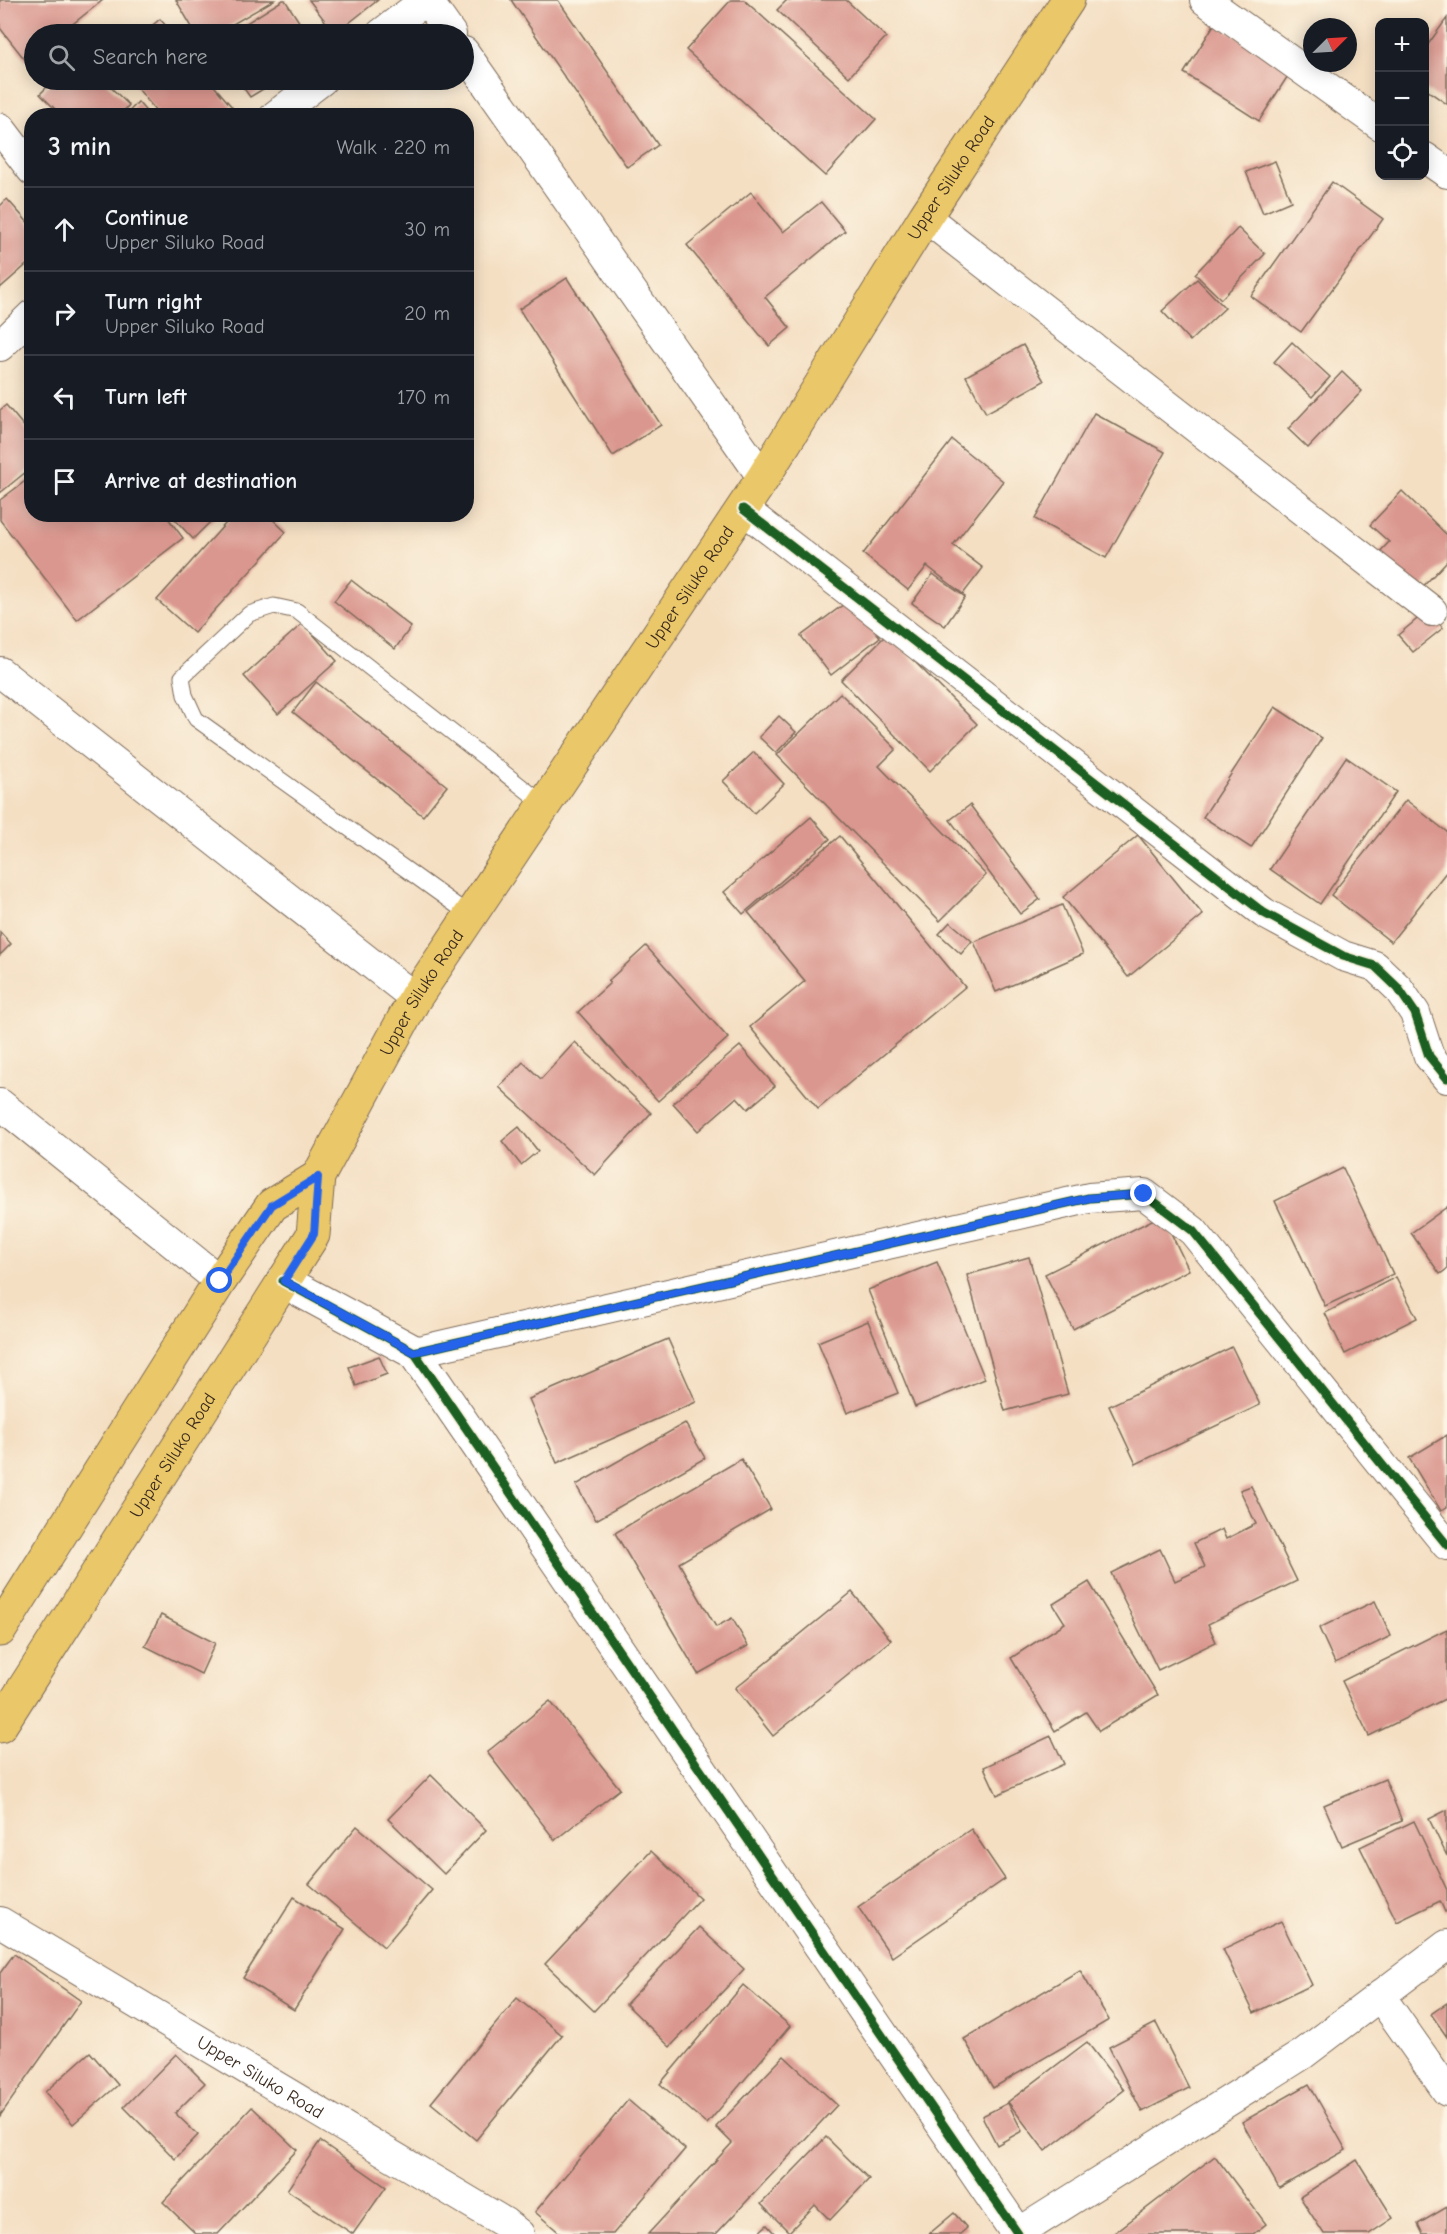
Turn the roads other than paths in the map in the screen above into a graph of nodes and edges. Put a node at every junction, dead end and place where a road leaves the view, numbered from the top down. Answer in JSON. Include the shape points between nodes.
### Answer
{"nodes":[{"id":1,"x":426,"y":0,"type":"edge"},
{"id":2,"x":1068,"y":0,"type":"edge"},
{"id":3,"x":1204,"y":0,"type":"edge"},
{"id":4,"x":394,"y":24,"type":"edge"},
{"id":5,"x":444,"y":24,"type":"edge"},
{"id":6,"x":474,"y":66,"type":"edge"},
{"id":7,"x":309,"y":90,"type":"edge"},
{"id":8,"x":285,"y":108,"type":"edge"},
{"id":9,"x":1375,"y":121,"type":"edge"},
{"id":10,"x":0,"y":128,"type":"edge"},
{"id":11,"x":24,"y":160,"type":"edge"},
{"id":12,"x":1429,"y":160,"type":"edge"},
{"id":13,"x":1447,"y":173,"type":"edge"},
{"id":14,"x":925,"y":217,"type":"junction"},
{"id":15,"x":24,"y":323,"type":"edge"},
{"id":16,"x":0,"y":346,"type":"edge"},
{"id":17,"x":763,"y":478,"type":"junction"},
{"id":18,"x":743,"y":509,"type":"junction"},
{"id":19,"x":1432,"y":611,"type":"dead end"},
{"id":20,"x":0,"y":672,"type":"edge"},
{"id":21,"x":544,"y":805,"type":"junction"},
{"id":22,"x":471,"y":916,"type":"junction"},
{"id":23,"x":416,"y":998,"type":"junction"},
{"id":24,"x":1447,"y":1078,"type":"edge"},
{"id":25,"x":0,"y":1104,"type":"edge"},
{"id":26,"x":318,"y":1177,"type":"junction"},
{"id":27,"x":220,"y":1281,"type":"junction"},
{"id":28,"x":284,"y":1281,"type":"junction"},
{"id":29,"x":414,"y":1352,"type":"junction"},
{"id":30,"x":1447,"y":1545,"type":"edge"},
{"id":31,"x":0,"y":1630,"type":"edge"},
{"id":32,"x":0,"y":1726,"type":"edge"},
{"id":33,"x":0,"y":1922,"type":"edge"},
{"id":34,"x":1447,"y":1945,"type":"edge"},
{"id":35,"x":1380,"y":1996,"type":"junction"},
{"id":36,"x":1447,"y":2091,"type":"edge"},
{"id":37,"x":519,"y":2234,"type":"edge"},
{"id":38,"x":1018,"y":2234,"type":"edge"}],
"edges":[{"from":1,"to":4,"type":"street"},
{"from":1,"to":5,"type":"street"},
{"from":2,"to":14,"type":"main road","name":"Upper Siluko Road"},
{"from":3,"to":9,"type":"street"},
{"from":6,"to":17,"type":"street"},
{"from":7,"to":8,"type":"street"},
{"from":10,"to":11,"type":"street"},
{"from":12,"to":13,"type":"street"},
{"from":14,"to":17,"type":"main road","name":"Upper Siluko Road"},
{"from":14,"to":19,"type":"street"},
{"from":15,"to":16,"type":"street"},
{"from":17,"to":18,"type":"main road","name":"Upper Siluko Road"},
{"from":18,"to":21,"type":"main road","name":"Upper Siluko Road"},
{"from":18,"to":24,"type":"street","via":[[1264,913],[1343,956],[1375,966],[1398,988],[1415,1013],[1429,1056]]},
{"from":20,"to":23,"type":"street"},
{"from":21,"to":22,"type":"main road","name":"Upper Siluko Road"},
{"from":21,"to":22,"type":"lane","via":[[297,610],[274,606],[249,614],[182,677],[196,719]]},
{"from":22,"to":23,"type":"main road","name":"Upper Siluko Road"},
{"from":23,"to":26,"type":"main road","name":"Upper Siluko Road"},
{"from":25,"to":27,"type":"street"},
{"from":26,"to":27,"type":"main road","name":"Upper Siluko Road","via":[[272,1205]]},
{"from":26,"to":28,"type":"main road","name":"Upper Siluko Road","via":[[314,1234]]},
{"from":27,"to":31,"type":"main road","name":"Upper Siluko Road"},
{"from":28,"to":29,"type":"street"},
{"from":28,"to":32,"type":"main road","name":"Upper Siluko Road"},
{"from":29,"to":30,"type":"street","via":[[1089,1198],[1144,1194],[1192,1231]]},
{"from":29,"to":38,"type":"street"},
{"from":33,"to":37,"type":"street","name":"Upper Siluko Road"},
{"from":34,"to":35,"type":"street"},
{"from":35,"to":36,"type":"street"},
{"from":35,"to":38,"type":"street","via":[[1295,2059]]}]}
